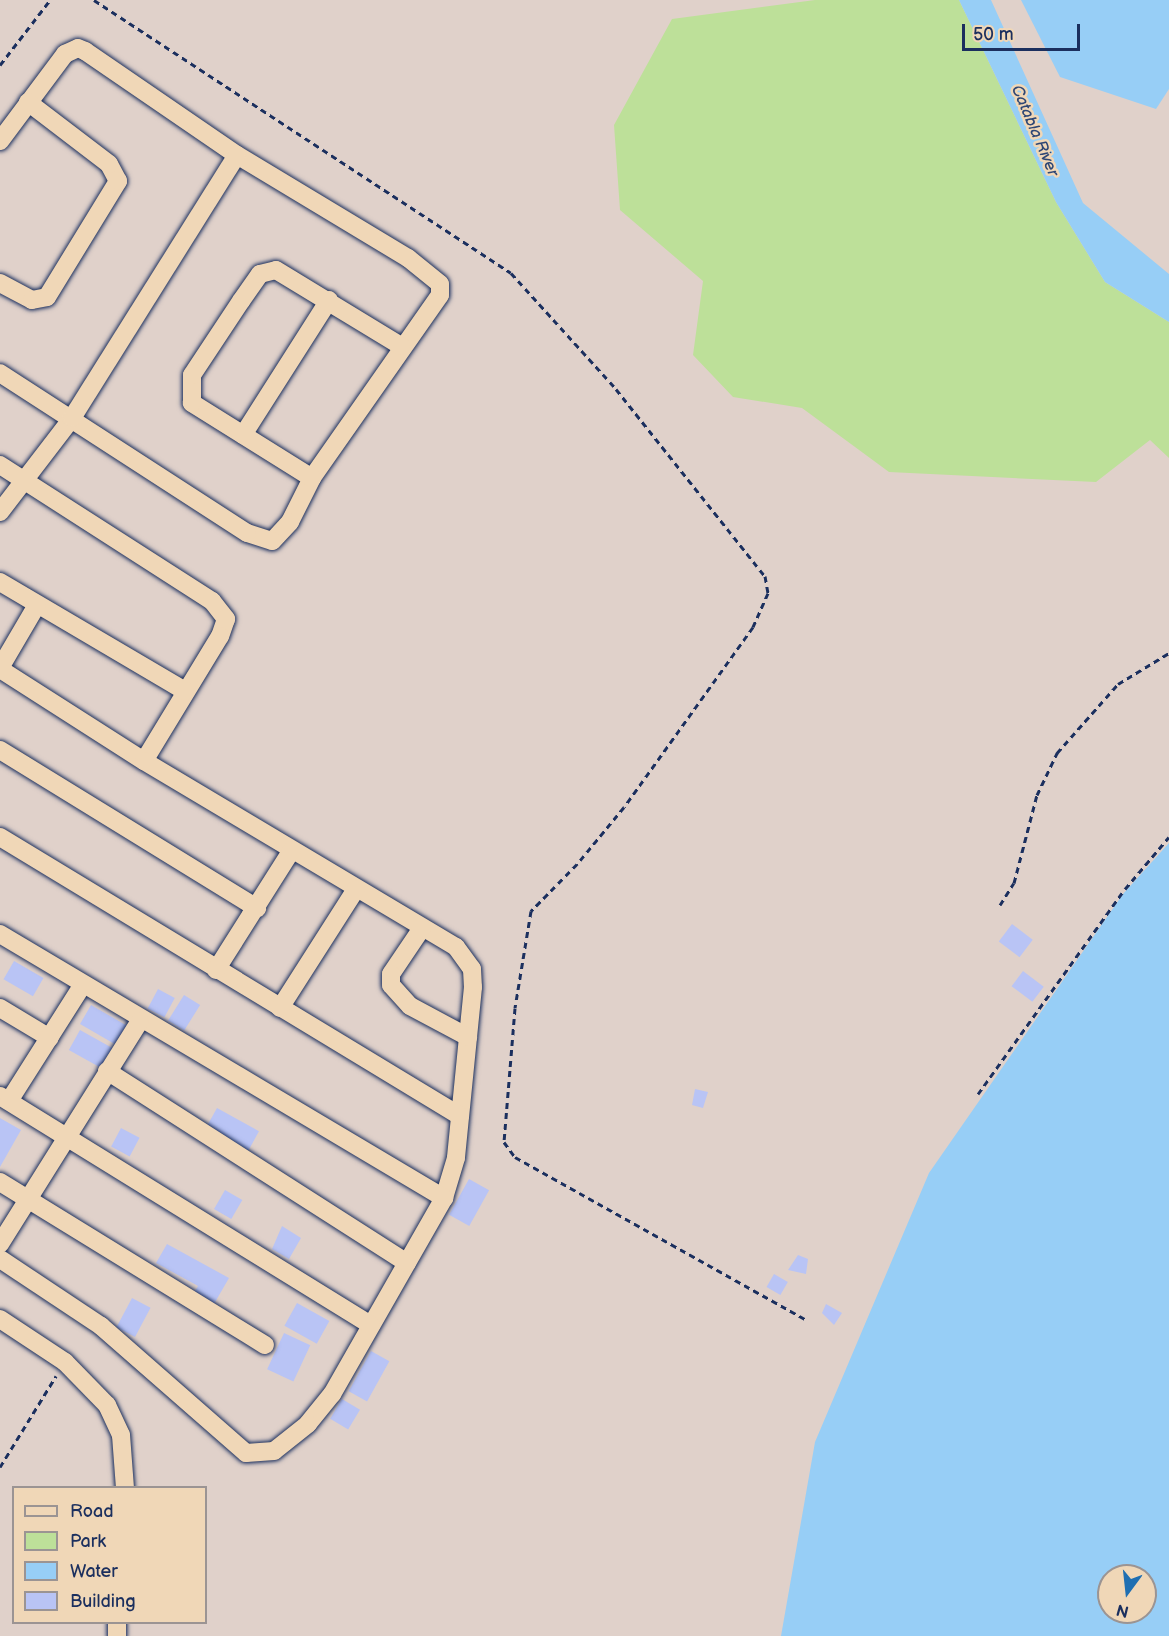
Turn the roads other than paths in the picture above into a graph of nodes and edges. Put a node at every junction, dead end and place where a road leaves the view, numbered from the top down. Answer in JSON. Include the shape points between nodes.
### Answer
{"nodes":[{"id":1,"x":28,"y":102,"type":"junction"},
{"id":2,"x":0,"y":141,"type":"edge"},
{"id":3,"x":237,"y":155,"type":"junction"},
{"id":4,"x":0,"y":283,"type":"edge"},
{"id":5,"x":329,"y":300,"type":"junction"},
{"id":6,"x":401,"y":346,"type":"junction"},
{"id":7,"x":0,"y":373,"type":"edge"},
{"id":8,"x":72,"y":418,"type":"junction"},
{"id":9,"x":243,"y":435,"type":"junction"},
{"id":10,"x":0,"y":465,"type":"edge"},
{"id":11,"x":312,"y":478,"type":"junction"},
{"id":12,"x":24,"y":481,"type":"junction"},
{"id":13,"x":0,"y":512,"type":"edge"},
{"id":14,"x":0,"y":582,"type":"edge"},
{"id":15,"x":37,"y":605,"type":"junction"},
{"id":16,"x":0,"y":668,"type":"edge"},
{"id":17,"x":185,"y":692,"type":"junction"},
{"id":18,"x":0,"y":750,"type":"edge"},
{"id":19,"x":144,"y":761,"type":"junction"},
{"id":20,"x":0,"y":837,"type":"edge"},
{"id":21,"x":292,"y":850,"type":"junction"},
{"id":22,"x":356,"y":889,"type":"junction"},
{"id":23,"x":256,"y":908,"type":"junction"},
{"id":24,"x":422,"y":928,"type":"junction"},
{"id":25,"x":0,"y":934,"type":"edge"},
{"id":26,"x":216,"y":970,"type":"junction"},
{"id":27,"x":82,"y":986,"type":"junction"},
{"id":28,"x":0,"y":1008,"type":"edge"},
{"id":29,"x":280,"y":1008,"type":"junction"},
{"id":30,"x":140,"y":1021,"type":"junction"},
{"id":31,"x":468,"y":1037,"type":"junction"},
{"id":32,"x":50,"y":1038,"type":"junction"},
{"id":33,"x":107,"y":1071,"type":"junction"},
{"id":34,"x":4,"y":1099,"type":"edge"},
{"id":35,"x":460,"y":1116,"type":"junction"},
{"id":36,"x":68,"y":1136,"type":"junction"},
{"id":37,"x":0,"y":1182,"type":"edge"},
{"id":38,"x":27,"y":1198,"type":"junction"},
{"id":39,"x":444,"y":1198,"type":"junction"},
{"id":40,"x":0,"y":1244,"type":"edge"},
{"id":41,"x":0,"y":1259,"type":"edge"},
{"id":42,"x":407,"y":1263,"type":"junction"},
{"id":43,"x":0,"y":1319,"type":"edge"},
{"id":44,"x":371,"y":1325,"type":"junction"},
{"id":45,"x":265,"y":1345,"type":"dead end"},
{"id":46,"x":125,"y":1486,"type":"edge"}],
"edges":[{"from":1,"to":2,"type":"street"},
{"from":1,"to":3,"type":"street","via":[[65,54],[78,48]]},
{"from":1,"to":4,"type":"street","via":[[109,164],[118,181],[47,297],[32,300]]},
{"from":3,"to":6,"type":"street","via":[[408,258],[440,284],[436,303]]},
{"from":3,"to":8,"type":"street"},
{"from":5,"to":6,"type":"street"},
{"from":5,"to":9,"type":"street"},
{"from":5,"to":9,"type":"street","via":[[284,272],[270,270],[260,274],[192,375],[192,403]]},
{"from":6,"to":11,"type":"street"},
{"from":7,"to":8,"type":"street"},
{"from":8,"to":11,"type":"street","via":[[264,540],[278,538]]},
{"from":8,"to":12,"type":"street"},
{"from":9,"to":11,"type":"street"},
{"from":10,"to":12,"type":"street"},
{"from":12,"to":13,"type":"street"},
{"from":12,"to":17,"type":"street","via":[[222,610],[226,625]]},
{"from":14,"to":15,"type":"street"},
{"from":15,"to":16,"type":"street"},
{"from":15,"to":17,"type":"street"},
{"from":16,"to":19,"type":"street"},
{"from":17,"to":19,"type":"street"},
{"from":18,"to":23,"type":"street"},
{"from":19,"to":21,"type":"street"},
{"from":20,"to":26,"type":"street"},
{"from":21,"to":22,"type":"street"},
{"from":21,"to":23,"type":"street"},
{"from":22,"to":24,"type":"street"},
{"from":22,"to":29,"type":"street"},
{"from":23,"to":26,"type":"street"},
{"from":24,"to":31,"type":"street","via":[[456,947],[472,969]]},
{"from":24,"to":31,"type":"street","via":[[391,975],[391,985],[410,1006]]},
{"from":25,"to":27,"type":"street"},
{"from":26,"to":29,"type":"street"},
{"from":27,"to":30,"type":"street"},
{"from":27,"to":32,"type":"street"},
{"from":28,"to":32,"type":"street"},
{"from":29,"to":35,"type":"street"},
{"from":30,"to":33,"type":"street"},
{"from":30,"to":39,"type":"street"},
{"from":31,"to":35,"type":"street"},
{"from":32,"to":34,"type":"street"},
{"from":33,"to":36,"type":"street"},
{"from":33,"to":42,"type":"street"},
{"from":34,"to":36,"type":"street"},
{"from":35,"to":39,"type":"street","via":[[456,1158]]},
{"from":36,"to":38,"type":"street"},
{"from":36,"to":44,"type":"street"},
{"from":37,"to":38,"type":"street"},
{"from":38,"to":40,"type":"street"},
{"from":38,"to":45,"type":"street"},
{"from":39,"to":42,"type":"street"},
{"from":41,"to":44,"type":"street","via":[[101,1326],[251,1455],[274,1451],[308,1424],[332,1394]]},
{"from":42,"to":44,"type":"street"},
{"from":43,"to":46,"type":"street","via":[[64,1362],[112,1413],[124,1454]]}]}
